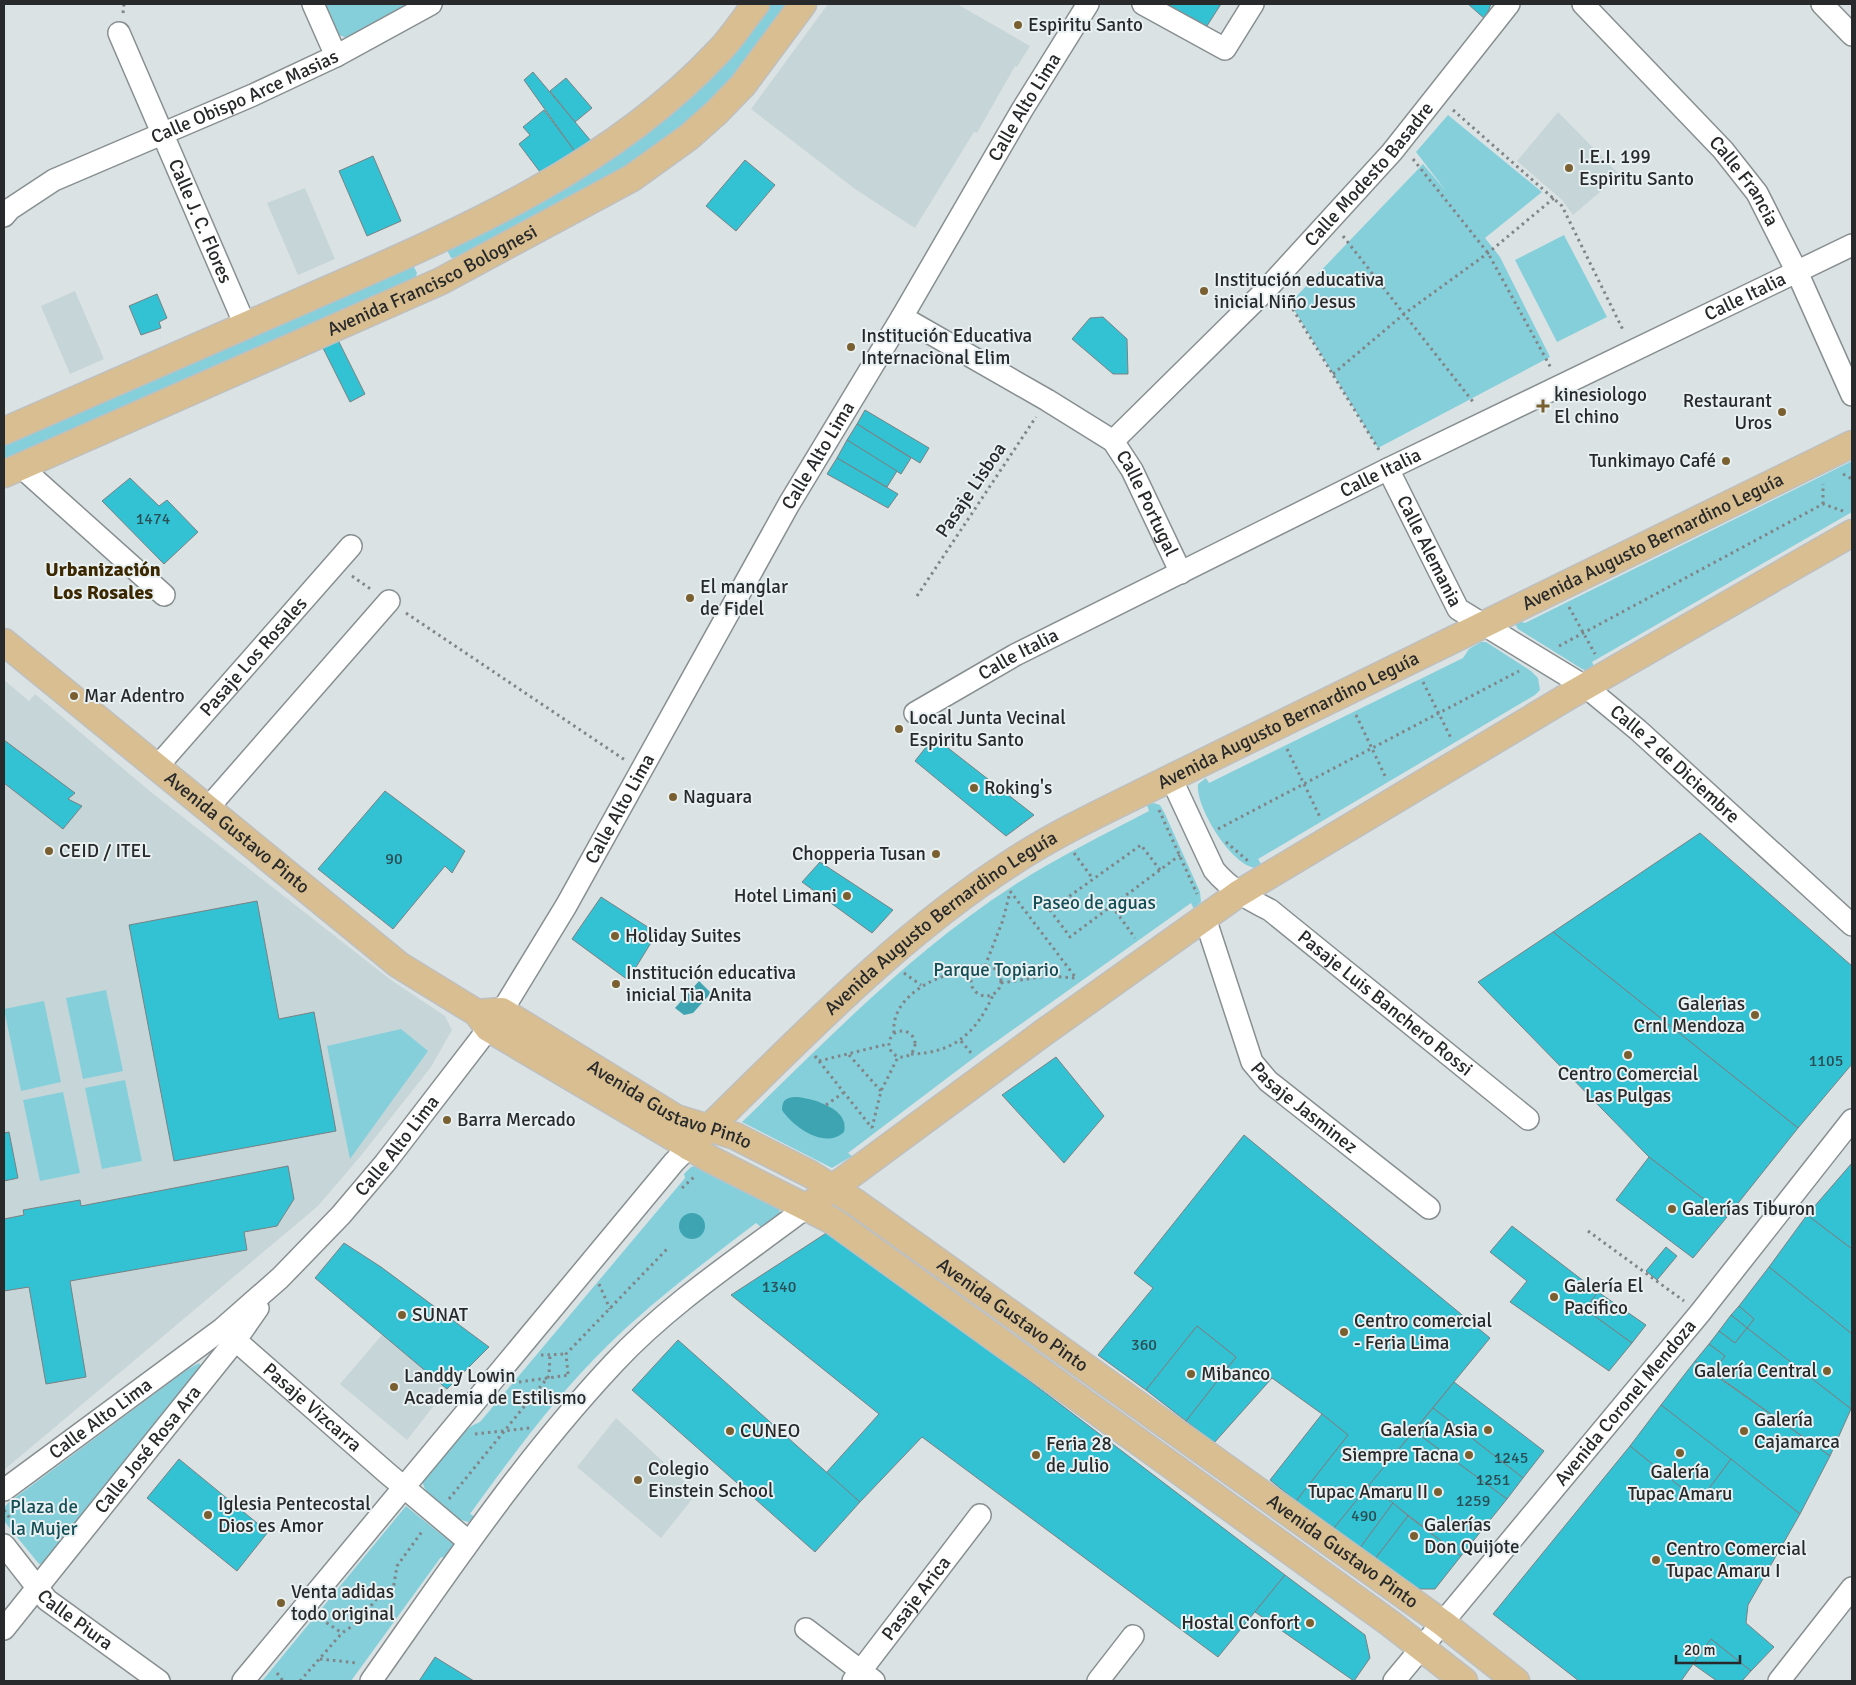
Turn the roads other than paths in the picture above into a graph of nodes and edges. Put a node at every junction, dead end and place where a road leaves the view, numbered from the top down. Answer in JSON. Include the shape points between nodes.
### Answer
{"nodes":[{"id":1,"x":313,"y":4,"type":"edge"},
{"id":2,"x":431,"y":4,"type":"edge"},
{"id":3,"x":756,"y":4,"type":"edge"},
{"id":4,"x":803,"y":4,"type":"edge"},
{"id":5,"x":1088,"y":4,"type":"edge"},
{"id":6,"x":1142,"y":4,"type":"edge"},
{"id":7,"x":1253,"y":4,"type":"edge"},
{"id":8,"x":1509,"y":4,"type":"edge"},
{"id":9,"x":1583,"y":4,"type":"edge"},
{"id":10,"x":1822,"y":4,"type":"edge"},
{"id":11,"x":119,"y":33,"type":"dead end"},
{"id":12,"x":1852,"y":35,"type":"edge"},
{"id":13,"x":336,"y":56,"type":"junction"},
{"id":14,"x":161,"y":133,"type":"junction"},
{"id":15,"x":4,"y":216,"type":"edge"},
{"id":16,"x":1852,"y":245,"type":"edge"},
{"id":17,"x":425,"y":247,"type":"junction"},
{"id":18,"x":1797,"y":272,"type":"junction"},
{"id":19,"x":441,"y":281,"type":"junction"},
{"id":20,"x":902,"y":317,"type":"junction"},
{"id":21,"x":245,"y":326,"type":"junction"},
{"id":22,"x":1852,"y":395,"type":"edge"},
{"id":23,"x":4,"y":431,"type":"edge"},
{"id":24,"x":1113,"y":441,"type":"junction"},
{"id":25,"x":1852,"y":444,"type":"edge"},
{"id":26,"x":1388,"y":469,"type":"junction"},
{"id":27,"x":12,"y":470,"type":"edge"},
{"id":28,"x":1849,"y":523,"type":"edge"},
{"id":29,"x":351,"y":546,"type":"dead end"},
{"id":30,"x":1181,"y":573,"type":"junction"},
{"id":31,"x":164,"y":595,"type":"dead end"},
{"id":32,"x":389,"y":601,"type":"road end"},
{"id":33,"x":1481,"y":624,"type":"junction"},
{"id":34,"x":4,"y":642,"type":"edge"},
{"id":35,"x":1586,"y":687,"type":"junction"},
{"id":36,"x":915,"y":713,"type":"dead end"},
{"id":37,"x":156,"y":768,"type":"junction"},
{"id":38,"x":1171,"y":778,"type":"junction"},
{"id":39,"x":208,"y":809,"type":"junction"},
{"id":40,"x":1238,"y":894,"type":"junction"},
{"id":41,"x":1201,"y":906,"type":"junction"},
{"id":42,"x":1852,"y":925,"type":"edge"},
{"id":43,"x":489,"y":1017,"type":"junction"},
{"id":44,"x":1528,"y":1119,"type":"dead end"},
{"id":45,"x":1852,"y":1120,"type":"edge"},
{"id":46,"x":710,"y":1127,"type":"junction"},
{"id":47,"x":688,"y":1147,"type":"junction"},
{"id":48,"x":834,"y":1189,"type":"junction"},
{"id":49,"x":808,"y":1207,"type":"junction"},
{"id":50,"x":1429,"y":1208,"type":"dead end"},
{"id":51,"x":229,"y":1335,"type":"junction"},
{"id":52,"x":403,"y":1487,"type":"junction"},
{"id":53,"x":4,"y":1490,"type":"edge"},
{"id":54,"x":980,"y":1515,"type":"dead end"},
{"id":55,"x":469,"y":1542,"type":"junction"},
{"id":56,"x":4,"y":1545,"type":"edge"},
{"id":57,"x":1852,"y":1588,"type":"edge"},
{"id":58,"x":38,"y":1589,"type":"junction"},
{"id":59,"x":1444,"y":1624,"type":"junction"},
{"id":60,"x":4,"y":1629,"type":"edge"},
{"id":61,"x":806,"y":1629,"type":"dead end"},
{"id":62,"x":1133,"y":1636,"type":"dead end"},
{"id":63,"x":1423,"y":1648,"type":"junction"},
{"id":64,"x":863,"y":1678,"type":"edge"},
{"id":65,"x":159,"y":1681,"type":"edge"},
{"id":66,"x":243,"y":1681,"type":"edge"},
{"id":67,"x":371,"y":1681,"type":"edge"},
{"id":68,"x":1098,"y":1681,"type":"edge"},
{"id":69,"x":1394,"y":1681,"type":"edge"},
{"id":70,"x":1464,"y":1681,"type":"edge"},
{"id":71,"x":1516,"y":1681,"type":"edge"},
{"id":72,"x":1779,"y":1681,"type":"edge"}],
"edges":[{"from":1,"to":13,"type":"street"},
{"from":2,"to":13,"type":"street","name":"Calle Obispo Arce Masias"},
{"from":3,"to":17,"type":"main road","name":"Avenida Francisco Bolognesi","via":[[719,52],[649,116],[611,144],[572,171]]},
{"from":4,"to":19,"type":"main road","name":"Avenida Francisco Bolognesi","via":[[743,85],[717,112],[659,160],[604,194]]},
{"from":5,"to":20,"type":"street","name":"Calle Alto Lima","via":[[1022,110]]},
{"from":6,"to":7,"type":"street","via":[[1224,49]]},
{"from":8,"to":24,"type":"street","name":"Calle Modesto Basadre","via":[[1392,152],[1275,281]]},
{"from":9,"to":18,"type":"street","name":"Calle Francia","via":[[1723,150],[1756,194]]},
{"from":10,"to":12,"type":"street"},
{"from":11,"to":14,"type":"street","name":"Calle J. C. Flores"},
{"from":13,"to":14,"type":"street","name":"Calle Obispo Arce Masias"},
{"from":14,"to":15,"type":"street","name":"Calle Obispo Arce Masias","via":[[54,180]]},
{"from":14,"to":21,"type":"street","name":"Calle J. C. Flores"},
{"from":16,"to":18,"type":"street","name":"Calle Italia"},
{"from":17,"to":19,"type":"main road"},
{"from":17,"to":21,"type":"main road","name":"Avenida Francisco Bolognesi"},
{"from":18,"to":22,"type":"street","name":"Calle Francia"},
{"from":18,"to":26,"type":"street","name":"Calle Italia"},
{"from":19,"to":27,"type":"main road","name":"Avenida Francisco Bolognesi"},
{"from":20,"to":24,"type":"street","name":"Calle Portugal"},
{"from":20,"to":43,"type":"street","name":"Calle Alto Lima","via":[[789,504],[566,906]]},
{"from":21,"to":23,"type":"main road","name":"Avenida Francisco Bolognesi"},
{"from":24,"to":30,"type":"street","name":"Calle Portugal","via":[[1132,470]]},
{"from":25,"to":33,"type":"main road","name":"Avenida Augusto Bernardino Leguía"},
{"from":26,"to":30,"type":"street","name":"Calle Italia"},
{"from":26,"to":33,"type":"street","name":"Calle Alemania","via":[[1458,609]]},
{"from":27,"to":31,"type":"street"},
{"from":28,"to":35,"type":"main road"},
{"from":29,"to":37,"type":"street","name":"Pasaje Los Rosales"},
{"from":30,"to":36,"type":"street","name":"Calle Italia","via":[[1015,655]]},
{"from":32,"to":39,"type":"street"},
{"from":33,"to":35,"type":"street","name":"Calle 2 de Diciembre"},
{"from":33,"to":38,"type":"main road","name":"Avenida Augusto Bernardino Leguía"},
{"from":34,"to":37,"type":"main road","name":"Avenida Gustavo Pinto"},
{"from":35,"to":40,"type":"main road"},
{"from":35,"to":42,"type":"street","name":"Calle 2 de Diciembre","via":[[1638,730]]},
{"from":37,"to":39,"type":"main road","name":"Avenida Gustavo Pinto"},
{"from":38,"to":40,"type":"street","name":"Pasaje Luis Banchero Rossi","via":[[1214,870]]},
{"from":38,"to":46,"type":"main road","name":"Avenida Augusto Bernardino Leguía","via":[[1048,841],[939,914],[864,977]]},
{"from":39,"to":43,"type":"main road","name":"Avenida Gustavo Pinto","via":[[399,965]]},
{"from":40,"to":41,"type":"main road"},
{"from":40,"to":44,"type":"street","name":"Pasaje Luis Banchero Rossi","via":[[1270,910]]},
{"from":41,"to":48,"type":"main road","via":[[1043,1033]]},
{"from":41,"to":50,"type":"street","name":"Pasaje Jasminez","via":[[1252,1062],[1268,1081]]},
{"from":43,"to":46,"type":"main road","name":"Avenida Gustavo Pinto","via":[[676,1118]]},
{"from":43,"to":47,"type":"main road","name":"Avenida Gustavo Pinto"},
{"from":43,"to":51,"type":"street","name":"Calle Alto Lima","via":[[385,1163]]},
{"from":45,"to":59,"type":"street","name":"Avenida Coronel Mendoza","via":[[1700,1313]]},
{"from":46,"to":47,"type":"main road","name":"Avenida Augusto Bernardino Leguía"},
{"from":46,"to":48,"type":"main road","name":"Avenida Gustavo Pinto","via":[[735,1136]]},
{"from":47,"to":49,"type":"main road","name":"Avenida Gustavo Pinto","via":[[776,1194]]},
{"from":47,"to":52,"type":"street","name":"Avenida Augusto Bernardino Leguía"},
{"from":48,"to":49,"type":"main road"},
{"from":48,"to":59,"type":"main road","name":"Avenida Gustavo Pinto"},
{"from":49,"to":55,"type":"street","via":[[718,1272],[614,1362],[539,1450]]},
{"from":49,"to":63,"type":"main road","name":"Avenida Gustavo Pinto","via":[[833,1221]]},
{"from":51,"to":52,"type":"street","name":"Pasaje Vizcarra"},
{"from":51,"to":53,"type":"street","name":"Calle Alto Lima"},
{"from":51,"to":58,"type":"street","name":"Calle José Rosa Ara"},
{"from":52,"to":55,"type":"street","name":"Pasaje Vizcarra"},
{"from":52,"to":66,"type":"street","name":"Avenida Augusto Bernardino Leguía"},
{"from":54,"to":64,"type":"street","name":"Pasaje Arica"},
{"from":55,"to":67,"type":"street"},
{"from":56,"to":58,"type":"street","name":"Calle Piura"},
{"from":57,"to":72,"type":"street"},
{"from":58,"to":60,"type":"street","name":"Calle José Rosa Ara"},
{"from":58,"to":65,"type":"street","name":"Calle Piura","via":[[47,1600]]},
{"from":59,"to":63,"type":"street","name":"Avenida Coronel Mendoza"},
{"from":59,"to":71,"type":"main road","name":"Avenida Gustavo Pinto"},
{"from":61,"to":64,"type":"street"},
{"from":62,"to":68,"type":"street"},
{"from":63,"to":69,"type":"street","name":"Avenida Coronel Mendoza"},
{"from":63,"to":70,"type":"main road","name":"Avenida Gustavo Pinto"}]}
